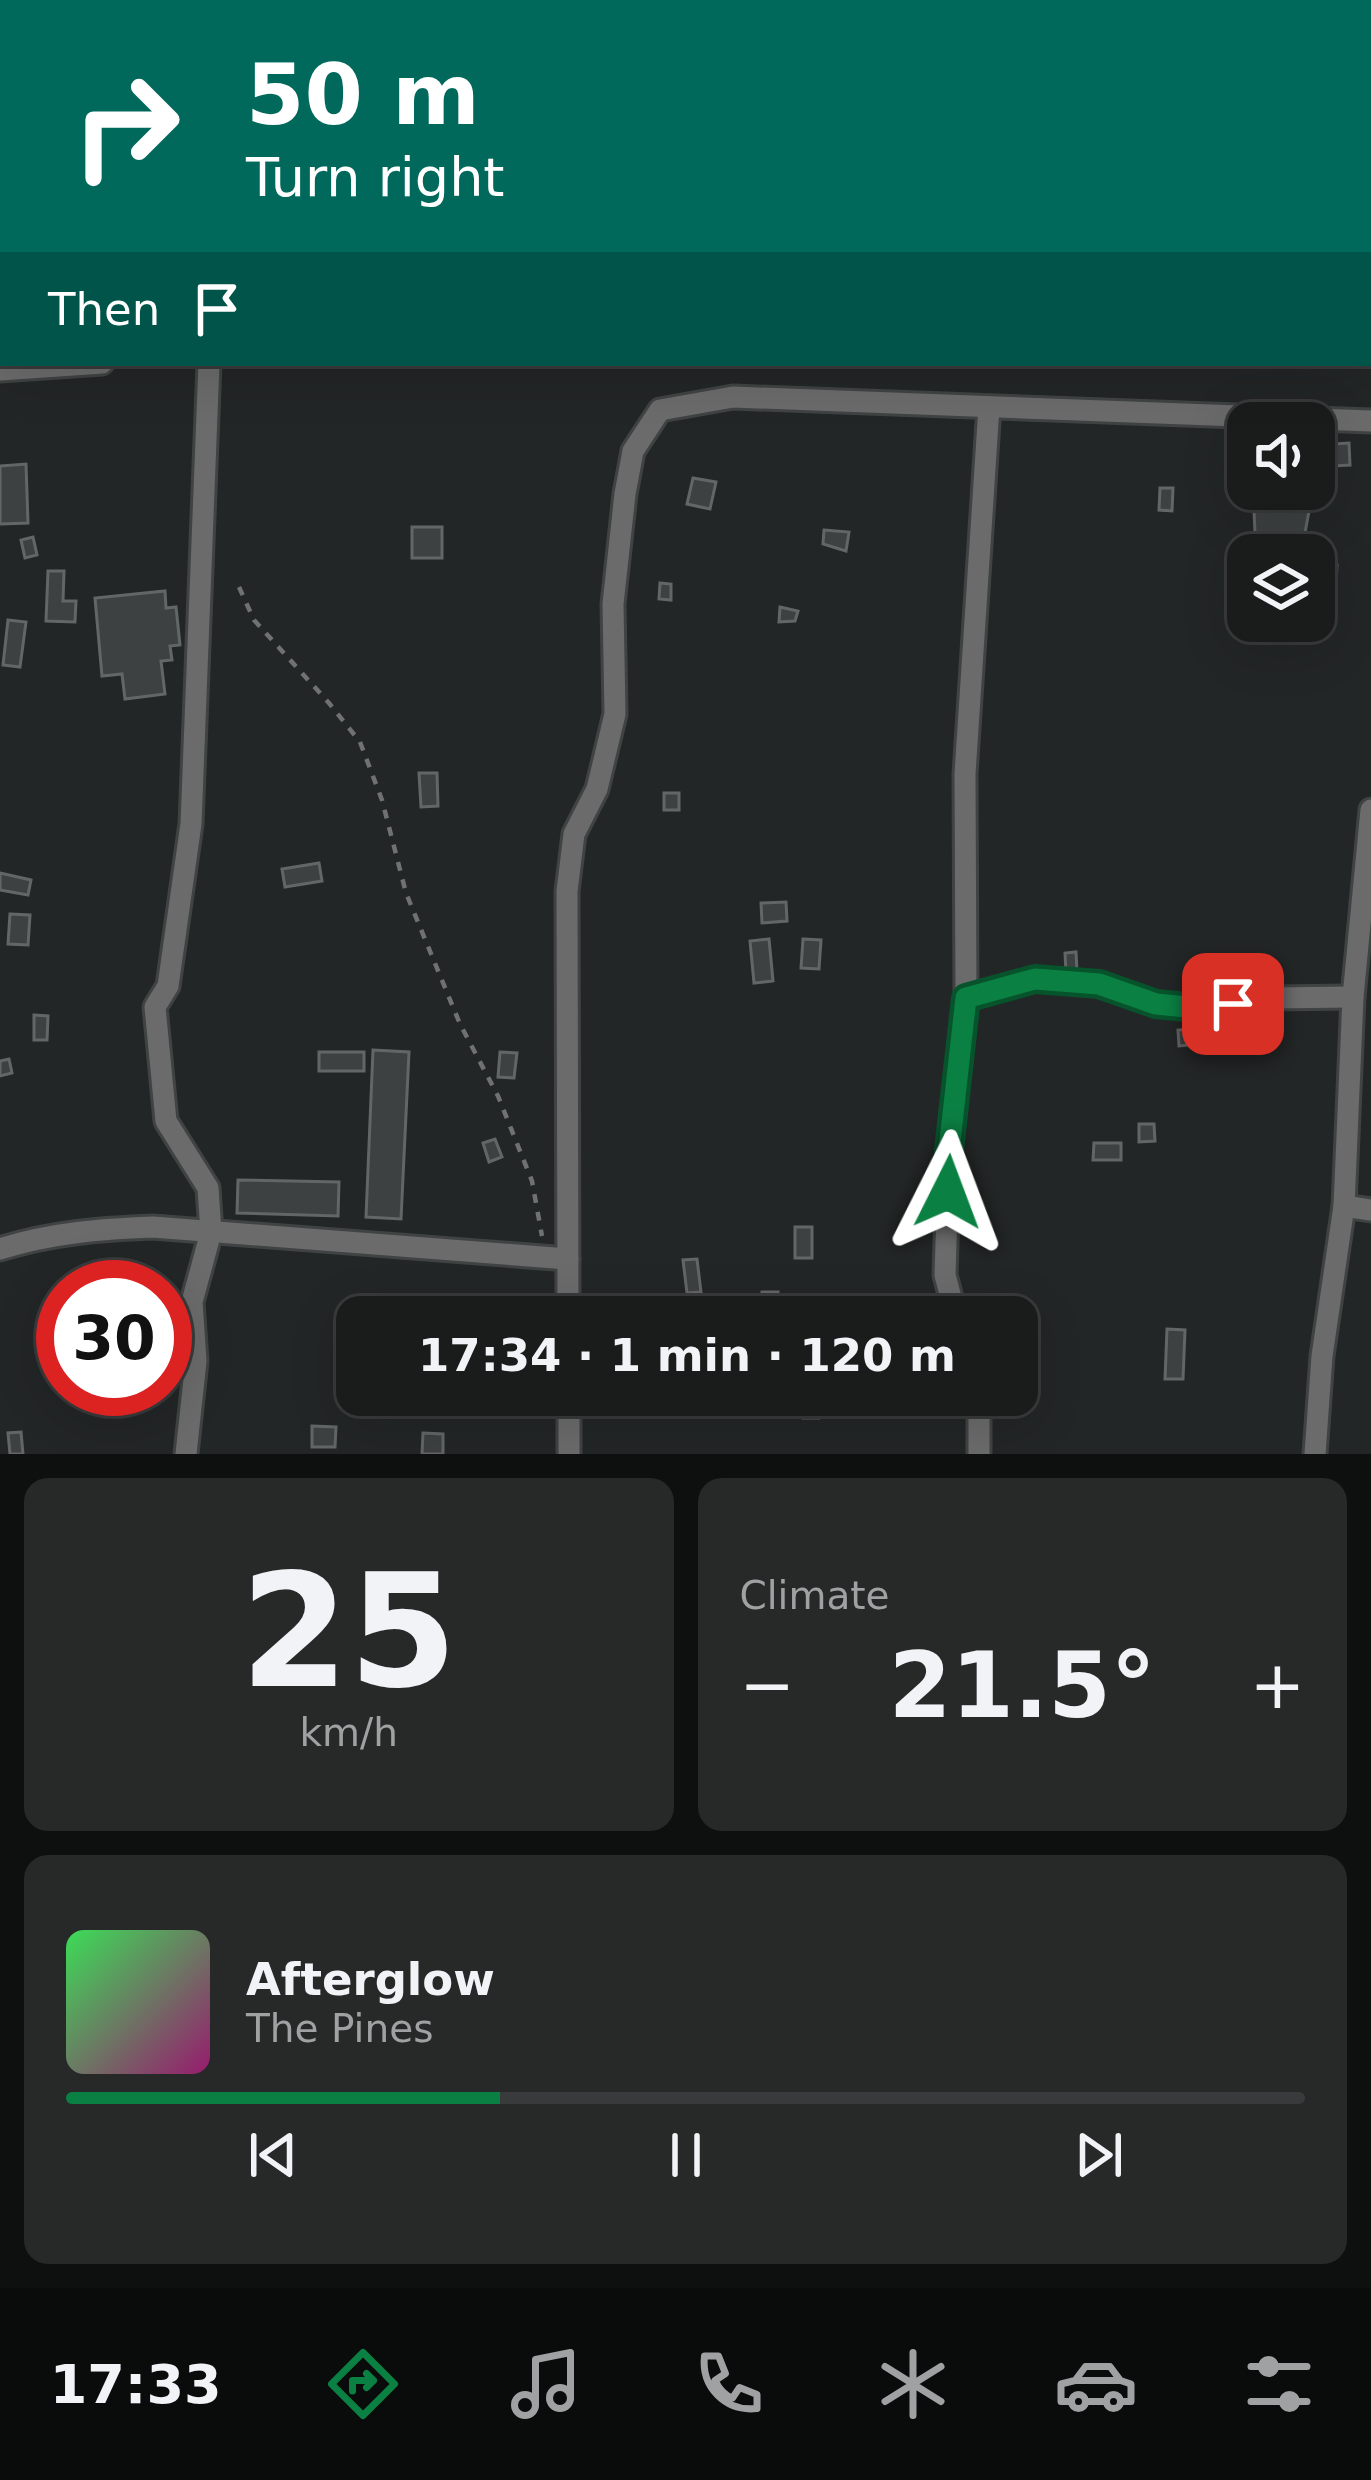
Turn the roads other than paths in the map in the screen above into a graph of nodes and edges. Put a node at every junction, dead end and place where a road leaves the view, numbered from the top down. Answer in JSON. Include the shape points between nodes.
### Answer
{"nodes":[{"id":1,"x":58,"y":366,"type":"edge"},
{"id":2,"x":209,"y":366,"type":"edge"},
{"id":3,"x":0,"y":370,"type":"edge"},
{"id":4,"x":989,"y":407,"type":"junction"},
{"id":5,"x":1371,"y":422,"type":"edge"},
{"id":6,"x":1371,"y":810,"type":"edge"},
{"id":7,"x":1353,"y":997,"type":"junction"},
{"id":8,"x":966,"y":998,"type":"junction"},
{"id":9,"x":1344,"y":1206,"type":"junction"},
{"id":10,"x":1371,"y":1210,"type":"edge"},
{"id":11,"x":211,"y":1232,"type":"junction"},
{"id":12,"x":0,"y":1250,"type":"edge"},
{"id":13,"x":557,"y":1258,"type":"junction"},
{"id":14,"x":564,"y":1296,"type":"edge"},
{"id":15,"x":950,"y":1296,"type":"edge"},
{"id":16,"x":569,"y":1416,"type":"edge"},
{"id":17,"x":979,"y":1416,"type":"edge"},
{"id":18,"x":186,"y":1454,"type":"edge"},
{"id":19,"x":569,"y":1454,"type":"edge"},
{"id":20,"x":979,"y":1454,"type":"edge"},
{"id":21,"x":1315,"y":1454,"type":"edge"}],
"edges":[{"from":1,"to":3,"type":"street"},
{"from":2,"to":11,"type":"street","via":[[191,824],[168,986],[154,1006],[166,1121],[208,1188]]},
{"from":4,"to":5,"type":"street"},
{"from":4,"to":8,"type":"street","via":[[964,774]]},
{"from":4,"to":13,"type":"street","via":[[733,397],[660,410],[633,451],[613,604],[615,714],[597,789],[574,834],[567,891]]},
{"from":6,"to":7,"type":"street"},
{"from":7,"to":8,"type":"street","via":[[1259,998],[1207,1009],[1156,1004],[1099,984],[1035,979]]},
{"from":7,"to":9,"type":"street"},
{"from":8,"to":15,"type":"street","via":[[949,1150]]},
{"from":9,"to":10,"type":"street"},
{"from":9,"to":21,"type":"street"},
{"from":11,"to":12,"type":"street","via":[[90,1230]]},
{"from":11,"to":13,"type":"street"},
{"from":11,"to":18,"type":"street","via":[[192,1302],[196,1361]]},
{"from":13,"to":14,"type":"street"},
{"from":16,"to":19,"type":"street"},
{"from":17,"to":20,"type":"street"}]}
